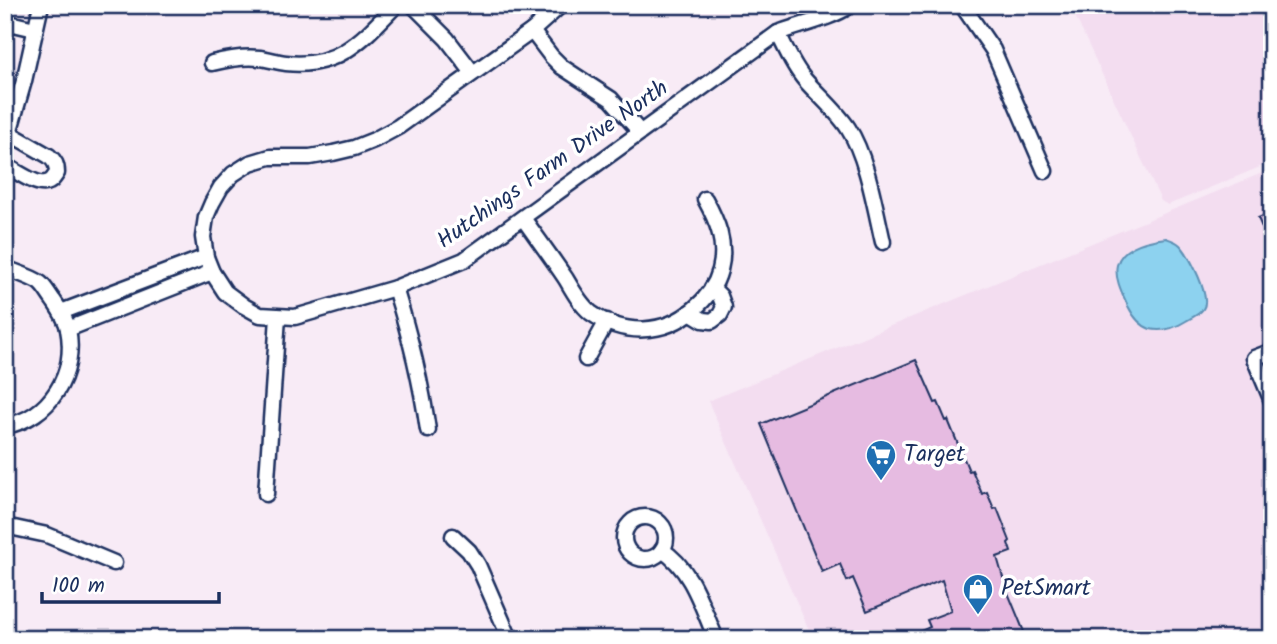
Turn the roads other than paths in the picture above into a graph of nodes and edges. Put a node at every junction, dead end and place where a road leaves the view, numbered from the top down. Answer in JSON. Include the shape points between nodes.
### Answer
{"nodes":[{"id":1,"x":41,"y":5,"type":"edge"},
{"id":2,"x":396,"y":5,"type":"edge"},
{"id":3,"x":413,"y":5,"type":"edge"},
{"id":4,"x":561,"y":5,"type":"edge"},
{"id":5,"x":851,"y":5,"type":"edge"},
{"id":6,"x":962,"y":5,"type":"edge"},
{"id":7,"x":5,"y":22,"type":"edge"},
{"id":8,"x":35,"y":29,"type":"junction"},
{"id":9,"x":532,"y":31,"type":"junction"},
{"id":10,"x":778,"y":33,"type":"junction"},
{"id":11,"x":212,"y":63,"type":"dead end"},
{"id":12,"x":473,"y":73,"type":"junction"},
{"id":13,"x":640,"y":132,"type":"junction"},
{"id":14,"x":7,"y":136,"type":"edge"},
{"id":15,"x":5,"y":165,"type":"edge"},
{"id":16,"x":1045,"y":171,"type":"dead end"},
{"id":17,"x":705,"y":199,"type":"dead end"},
{"id":18,"x":523,"y":218,"type":"junction"},
{"id":19,"x":883,"y":242,"type":"dead end"},
{"id":20,"x":206,"y":257,"type":"junction"},
{"id":21,"x":5,"y":268,"type":"edge"},
{"id":22,"x":212,"y":272,"type":"junction"},
{"id":23,"x":395,"y":288,"type":"junction"},
{"id":24,"x":712,"y":288,"type":"junction"},
{"id":25,"x":61,"y":312,"type":"junction"},
{"id":26,"x":690,"y":312,"type":"junction"},
{"id":27,"x":278,"y":317,"type":"junction"},
{"id":28,"x":607,"y":321,"type":"junction"},
{"id":29,"x":68,"y":328,"type":"junction"},
{"id":30,"x":1272,"y":351,"type":"edge"},
{"id":31,"x":586,"y":359,"type":"dead end"},
{"id":32,"x":1262,"y":365,"type":"edge"},
{"id":33,"x":1272,"y":401,"type":"edge"},
{"id":34,"x":5,"y":426,"type":"edge"},
{"id":35,"x":428,"y":430,"type":"dead end"},
{"id":36,"x":266,"y":494,"type":"dead end"},
{"id":37,"x":5,"y":526,"type":"edge"},
{"id":38,"x":453,"y":536,"type":"dead end"},
{"id":39,"x":662,"y":550,"type":"dead end"},
{"id":40,"x":114,"y":563,"type":"dead end"},
{"id":41,"x":510,"y":639,"type":"edge"},
{"id":42,"x":716,"y":639,"type":"edge"}],
"edges":[{"from":1,"to":8,"type":"street"},
{"from":2,"to":11,"type":"street","via":[[360,42],[337,57],[308,64],[239,57]]},
{"from":3,"to":12,"type":"street"},
{"from":4,"to":9,"type":"street"},
{"from":5,"to":10,"type":"street","name":"Hutchings Farm Drive North"},
{"from":6,"to":16,"type":"street","via":[[993,50]]},
{"from":7,"to":8,"type":"street"},
{"from":8,"to":14,"type":"street"},
{"from":9,"to":12,"type":"street"},
{"from":9,"to":13,"type":"street","via":[[562,67],[611,99]]},
{"from":10,"to":13,"type":"street","name":"Hutchings Farm Drive North"},
{"from":10,"to":19,"type":"street","via":[[804,80],[850,130],[863,160]]},
{"from":12,"to":20,"type":"street","via":[[374,140],[332,153],[270,157],[233,174],[206,216]]},
{"from":13,"to":18,"type":"street","name":"Hutchings Farm Drive North"},
{"from":14,"to":15,"type":"street","via":[[49,156],[57,173],[43,184]]},
{"from":17,"to":24,"type":"street","via":[[719,225],[722,250]]},
{"from":18,"to":23,"type":"street","name":"Hutchings Farm Drive North","via":[[464,260]]},
{"from":18,"to":28,"type":"street","via":[[578,299]]},
{"from":20,"to":22,"type":"street","name":"Hutchings Farm Drive North"},
{"from":20,"to":25,"type":"street"},
{"from":21,"to":25,"type":"street","via":[[40,283]]},
{"from":22,"to":27,"type":"street","name":"Hutchings Farm Drive North","via":[[225,292],[244,306]]},
{"from":22,"to":29,"type":"street"},
{"from":23,"to":27,"type":"street","name":"Hutchings Farm Drive North","via":[[310,314]]},
{"from":23,"to":35,"type":"street","via":[[412,343]]},
{"from":24,"to":26,"type":"street"},
{"from":24,"to":26,"type":"street","via":[[724,307],[720,315],[712,321]]},
{"from":25,"to":29,"type":"street"},
{"from":26,"to":28,"type":"street","via":[[669,326],[652,330],[623,328]]},
{"from":27,"to":36,"type":"street"},
{"from":28,"to":31,"type":"street"},
{"from":29,"to":34,"type":"street","via":[[64,381],[55,397],[18,424]]},
{"from":30,"to":32,"type":"street"},
{"from":32,"to":33,"type":"street"},
{"from":37,"to":40,"type":"street","via":[[47,535]]},
{"from":38,"to":41,"type":"street","via":[[478,565]]},
{"from":39,"to":42,"type":"street","via":[[689,578]]}]}
